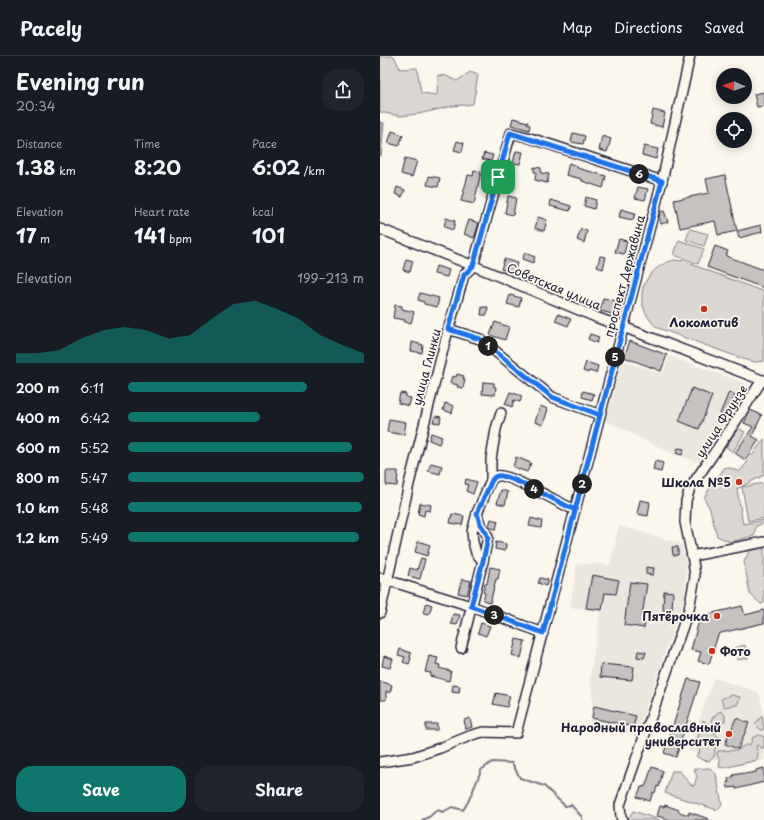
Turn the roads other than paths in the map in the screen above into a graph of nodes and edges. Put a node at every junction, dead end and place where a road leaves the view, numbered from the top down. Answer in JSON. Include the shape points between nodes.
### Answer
{"nodes":[{"id":1,"x":690,"y":56,"type":"edge"},
{"id":2,"x":662,"y":181,"type":"junction"},
{"id":3,"x":380,"y":230,"type":"edge"},
{"id":4,"x":473,"y":266,"type":"junction"},
{"id":5,"x":623,"y":326,"type":"junction"},
{"id":6,"x":448,"y":329,"type":"junction"},
{"id":7,"x":763,"y":380,"type":"edge"},
{"id":8,"x":500,"y":413,"type":"dead end"},
{"id":9,"x":600,"y":415,"type":"junction"},
{"id":10,"x":492,"y":480,"type":"junction"},
{"id":11,"x":575,"y":510,"type":"junction"},
{"id":12,"x":477,"y":513,"type":"junction"},
{"id":13,"x":764,"y":542,"type":"edge"},
{"id":14,"x":692,"y":556,"type":"junction"},
{"id":15,"x":483,"y":561,"type":"junction"},
{"id":16,"x":384,"y":579,"type":"edge"},
{"id":17,"x":471,"y":606,"type":"junction"},
{"id":18,"x":380,"y":613,"type":"edge"},
{"id":19,"x":543,"y":633,"type":"junction"},
{"id":20,"x":461,"y":648,"type":"dead end"},
{"id":21,"x":380,"y":762,"type":"edge"},
{"id":22,"x":622,"y":819,"type":"edge"}],
"edges":[{"from":1,"to":2,"type":"street","name":"проспект Державина"},
{"from":2,"to":4,"type":"street","name":"улица Глинки","via":[[510,133]]},
{"from":2,"to":5,"type":"street","name":"проспект Державина"},
{"from":3,"to":4,"type":"street","name":"Советская улица"},
{"from":4,"to":5,"type":"street","name":"Советская улица"},
{"from":4,"to":6,"type":"street","name":"улица Глинки","via":[[464,275]]},
{"from":5,"to":7,"type":"street","name":"Советская улица"},
{"from":5,"to":9,"type":"street","name":"проспект Державина"},
{"from":6,"to":9,"type":"street","via":[[480,339],[552,397]]},
{"from":6,"to":16,"type":"street","name":"улица Глинки"},
{"from":7,"to":14,"type":"street","name":"улица Фрунзе","via":[[690,488],[686,501],[685,522]]},
{"from":8,"to":10,"type":"street","via":[[491,459]]},
{"from":9,"to":11,"type":"street","name":"проспект Державина"},
{"from":10,"to":11,"type":"street","via":[[496,476],[503,476]]},
{"from":10,"to":12,"type":"street"},
{"from":11,"to":19,"type":"street","name":"проспект Державина"},
{"from":12,"to":15,"type":"street","via":[[488,538]]},
{"from":12,"to":15,"type":"street","via":[[472,532],[473,542],[476,553]]},
{"from":13,"to":14,"type":"street"},
{"from":14,"to":22,"type":"street","name":"улица Фрунзе","via":[[695,577],[689,609],[620,805]]},
{"from":15,"to":17,"type":"street"},
{"from":16,"to":17,"type":"street"},
{"from":16,"to":18,"type":"street","name":"улица Глинки"},
{"from":17,"to":19,"type":"street"},
{"from":17,"to":20,"type":"street"},
{"from":19,"to":21,"type":"street","name":"проспект Державина","via":[[516,733],[483,732],[413,757]]}]}
